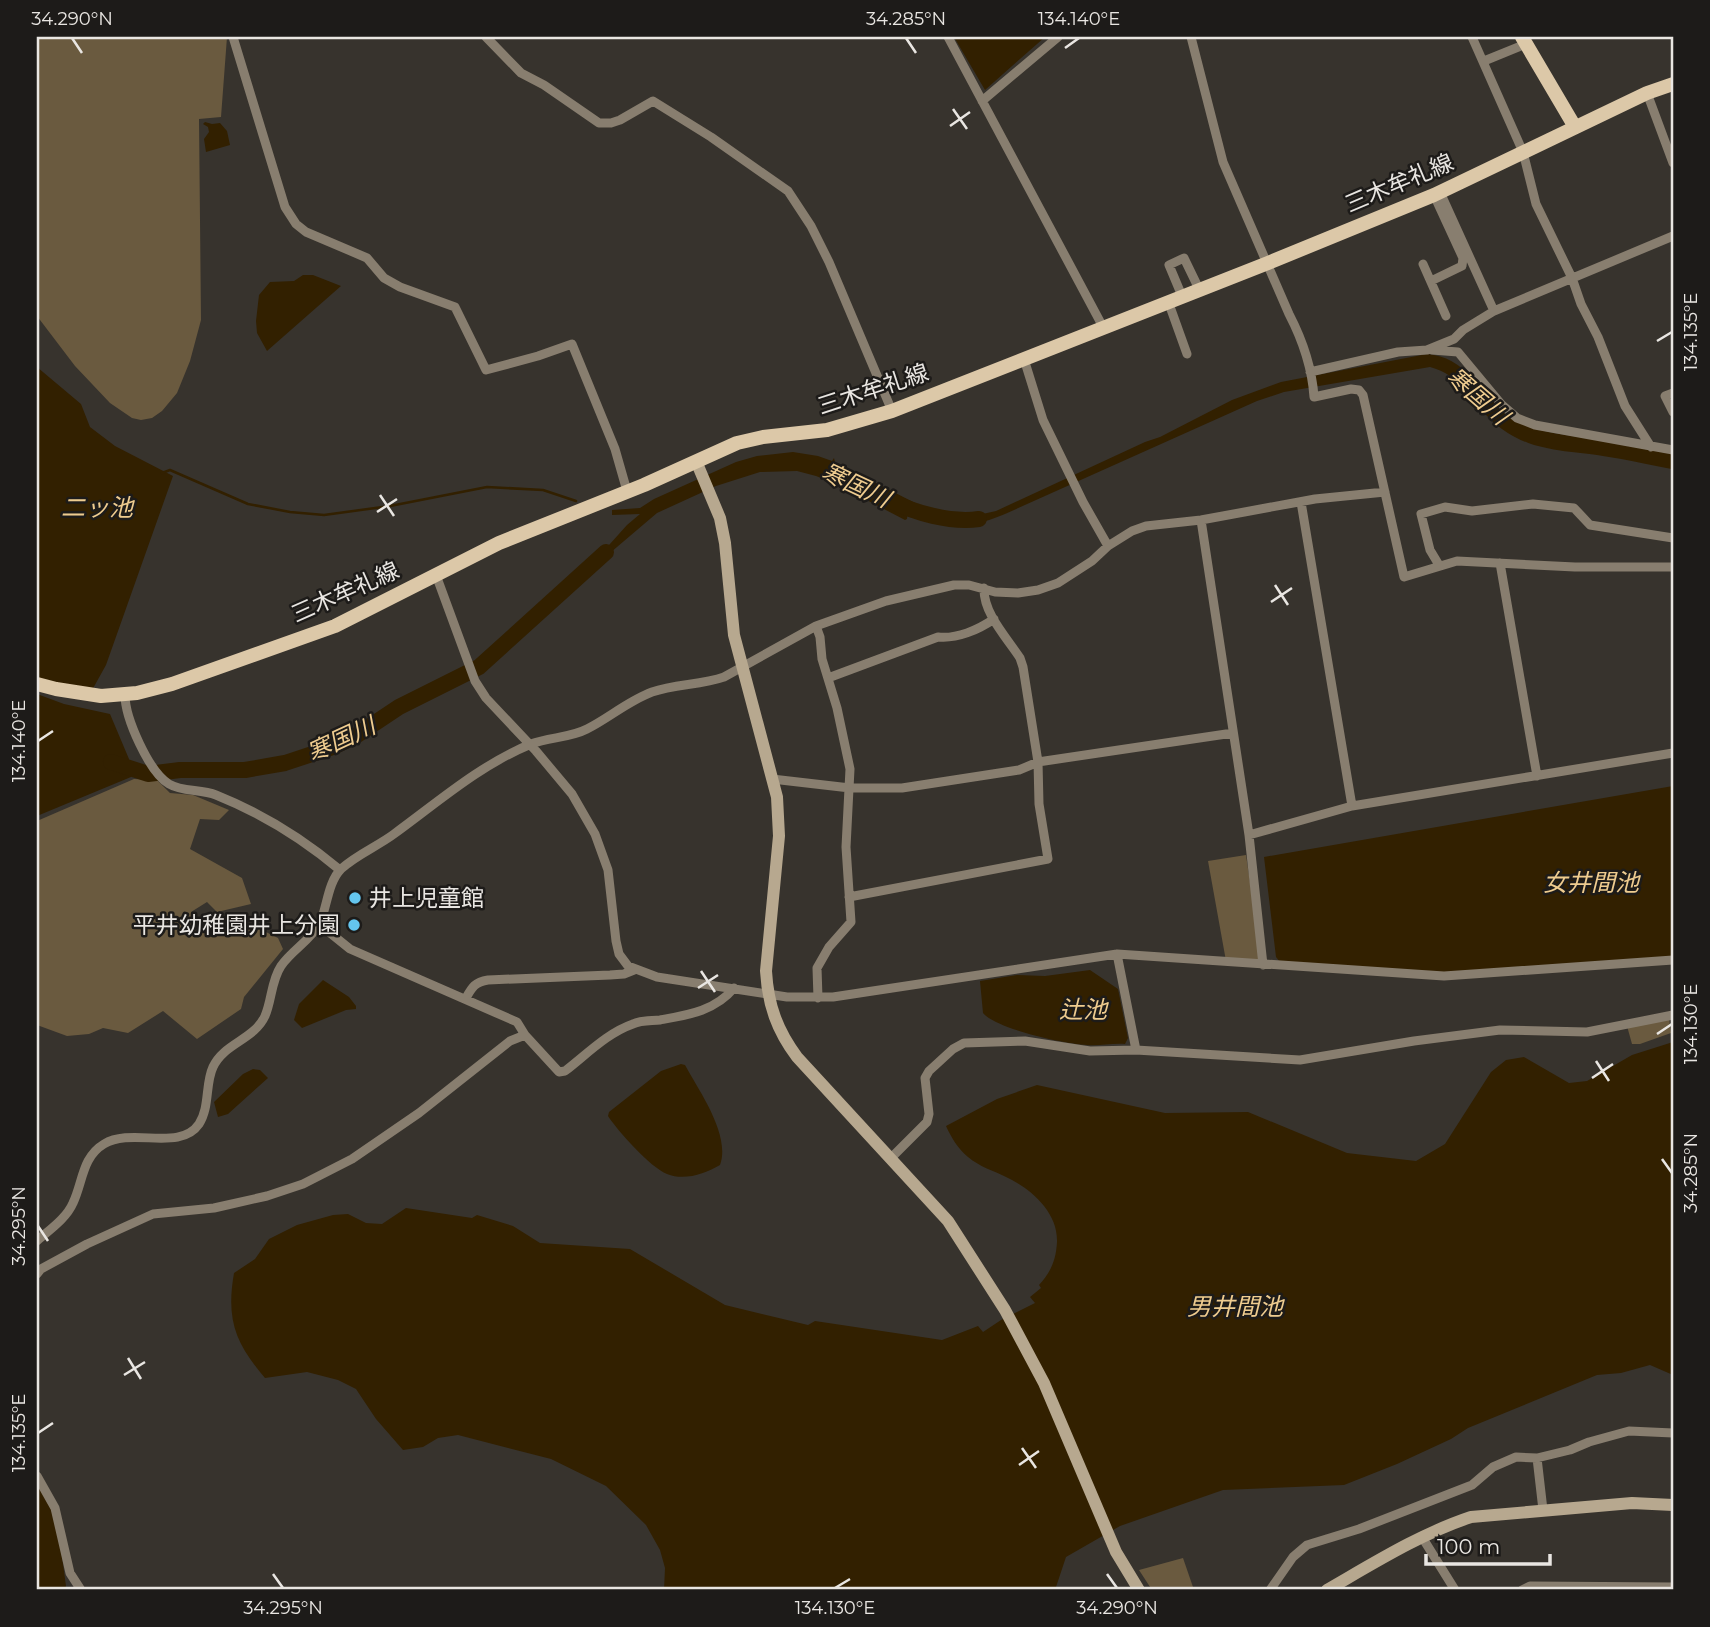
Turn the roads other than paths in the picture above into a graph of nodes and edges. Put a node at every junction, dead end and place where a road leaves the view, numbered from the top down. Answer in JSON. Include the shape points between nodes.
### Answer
{"nodes":[{"id":1,"x":233,"y":37,"type":"edge"},
{"id":2,"x":486,"y":37,"type":"edge"},
{"id":3,"x":947,"y":37,"type":"edge"},
{"id":4,"x":1058,"y":37,"type":"edge"},
{"id":5,"x":1191,"y":37,"type":"edge"},
{"id":6,"x":1472,"y":37,"type":"edge"},
{"id":7,"x":1524,"y":41,"type":"edge"},
{"id":8,"x":1484,"y":61,"type":"junction"},
{"id":9,"x":1673,"y":84,"type":"edge"},
{"id":10,"x":1647,"y":93,"type":"junction"},
{"id":11,"x":982,"y":101,"type":"junction"},
{"id":12,"x":1575,"y":127,"type":"junction"},
{"id":13,"x":1524,"y":152,"type":"junction"},
{"id":14,"x":1673,"y":163,"type":"edge"},
{"id":15,"x":1437,"y":193,"type":"junction"},
{"id":16,"x":1673,"y":236,"type":"edge"},
{"id":17,"x":1268,"y":263,"type":"junction"},
{"id":18,"x":1423,"y":264,"type":"dead end"},
{"id":19,"x":1572,"y":278,"type":"junction"},
{"id":20,"x":1431,"y":281,"type":"junction"},
{"id":21,"x":1199,"y":289,"type":"junction"},
{"id":22,"x":1182,"y":296,"type":"junction"},
{"id":23,"x":1168,"y":301,"type":"junction"},
{"id":24,"x":1494,"y":311,"type":"junction"},
{"id":25,"x":1446,"y":316,"type":"dead end"},
{"id":26,"x":1103,"y":327,"type":"junction"},
{"id":27,"x":1427,"y":350,"type":"junction"},
{"id":28,"x":1187,"y":354,"type":"dead end"},
{"id":29,"x":1024,"y":359,"type":"junction"},
{"id":30,"x":1311,"y":372,"type":"junction"},
{"id":31,"x":1673,"y":393,"type":"edge"},
{"id":32,"x":892,"y":411,"type":"junction"},
{"id":33,"x":1673,"y":412,"type":"edge"},
{"id":34,"x":1651,"y":447,"type":"junction"},
{"id":35,"x":1673,"y":450,"type":"edge"},
{"id":36,"x":699,"y":467,"type":"junction"},
{"id":37,"x":627,"y":491,"type":"junction"},
{"id":38,"x":1385,"y":492,"type":"junction"},
{"id":39,"x":1301,"y":502,"type":"junction"},
{"id":40,"x":1201,"y":520,"type":"junction"},
{"id":41,"x":1673,"y":538,"type":"edge"},
{"id":42,"x":1108,"y":546,"type":"junction"},
{"id":43,"x":1500,"y":563,"type":"junction"},
{"id":44,"x":1439,"y":565,"type":"junction"},
{"id":45,"x":1673,"y":567,"type":"edge"},
{"id":46,"x":436,"y":575,"type":"junction"},
{"id":47,"x":984,"y":588,"type":"junction"},
{"id":48,"x":994,"y":619,"type":"junction"},
{"id":49,"x":816,"y":626,"type":"junction"},
{"id":50,"x":742,"y":667,"type":"junction"},
{"id":51,"x":828,"y":678,"type":"junction"},
{"id":52,"x":37,"y":684,"type":"edge"},
{"id":53,"x":120,"y":695,"type":"junction"},
{"id":54,"x":1234,"y":733,"type":"junction"},
{"id":55,"x":530,"y":744,"type":"junction"},
{"id":56,"x":1673,"y":753,"type":"edge"},
{"id":57,"x":1038,"y":762,"type":"junction"},
{"id":58,"x":1538,"y":776,"type":"junction"},
{"id":59,"x":772,"y":779,"type":"junction"},
{"id":60,"x":850,"y":788,"type":"junction"},
{"id":61,"x":1352,"y":806,"type":"junction"},
{"id":62,"x":1249,"y":835,"type":"junction"},
{"id":63,"x":340,"y":870,"type":"junction"},
{"id":64,"x":849,"y":897,"type":"junction"},
{"id":65,"x":319,"y":924,"type":"junction"},
{"id":66,"x":1117,"y":954,"type":"junction"},
{"id":67,"x":1673,"y":960,"type":"edge"},
{"id":68,"x":1263,"y":965,"type":"junction"},
{"id":69,"x":634,"y":970,"type":"junction"},
{"id":70,"x":734,"y":988,"type":"junction"},
{"id":71,"x":767,"y":993,"type":"junction"},
{"id":72,"x":466,"y":998,"type":"junction"},
{"id":73,"x":818,"y":998,"type":"junction"},
{"id":74,"x":1673,"y":1015,"type":"edge"},
{"id":75,"x":525,"y":1035,"type":"junction"},
{"id":76,"x":1136,"y":1050,"type":"junction"},
{"id":77,"x":891,"y":1158,"type":"junction"},
{"id":78,"x":37,"y":1241,"type":"edge"},
{"id":79,"x":37,"y":1274,"type":"edge"},
{"id":80,"x":1673,"y":1433,"type":"edge"},
{"id":81,"x":1537,"y":1458,"type":"junction"},
{"id":82,"x":37,"y":1476,"type":"edge"},
{"id":83,"x":1673,"y":1506,"type":"edge"},
{"id":84,"x":1543,"y":1510,"type":"junction"},
{"id":85,"x":1422,"y":1536,"type":"junction"},
{"id":86,"x":1673,"y":1587,"type":"edge"},
{"id":87,"x":81,"y":1590,"type":"edge"},
{"id":88,"x":1139,"y":1590,"type":"edge"},
{"id":89,"x":1270,"y":1590,"type":"edge"},
{"id":90,"x":1327,"y":1590,"type":"edge"},
{"id":91,"x":1455,"y":1590,"type":"edge"},
{"id":92,"x":1522,"y":1590,"type":"edge"}],
"edges":[{"from":1,"to":37,"type":"street","via":[[285,207],[296,225],[367,258],[384,278],[400,287],[455,307],[486,370],[572,344]]},
{"from":2,"to":32,"type":"street","via":[[521,73],[599,123],[611,124],[653,101],[788,191],[823,250]]},
{"from":3,"to":11,"type":"street"},
{"from":4,"to":11,"type":"street"},
{"from":5,"to":17,"type":"street","via":[[1223,162]]},
{"from":6,"to":8,"type":"street"},
{"from":7,"to":8,"type":"street"},
{"from":7,"to":12,"type":"main road"},
{"from":8,"to":13,"type":"street"},
{"from":9,"to":10,"type":"main road","name":"三木牟礼線"},
{"from":10,"to":12,"type":"main road","name":"三木牟礼線"},
{"from":10,"to":14,"type":"street"},
{"from":11,"to":26,"type":"street"},
{"from":12,"to":13,"type":"main road","name":"三木牟礼線"},
{"from":13,"to":15,"type":"main road","name":"三木牟礼線"},
{"from":13,"to":19,"type":"street","via":[[1536,204]]},
{"from":15,"to":17,"type":"main road","name":"三木牟礼線"},
{"from":15,"to":20,"type":"street","via":[[1463,258],[1462,266]]},
{"from":15,"to":24,"type":"street"},
{"from":16,"to":19,"type":"street"},
{"from":17,"to":21,"type":"main road","name":"三木牟礼線"},
{"from":17,"to":30,"type":"street"},
{"from":18,"to":20,"type":"street"},
{"from":19,"to":24,"type":"street"},
{"from":19,"to":34,"type":"street","via":[[1625,406]]},
{"from":20,"to":25,"type":"street"},
{"from":21,"to":22,"type":"main road","name":"三木牟礼線"},
{"from":21,"to":22,"type":"street","via":[[1184,258],[1169,265]]},
{"from":22,"to":23,"type":"main road","name":"三木牟礼線"},
{"from":23,"to":26,"type":"main road","name":"三木牟礼線"},
{"from":23,"to":28,"type":"street"},
{"from":24,"to":27,"type":"street","via":[[1454,339]]},
{"from":26,"to":29,"type":"main road","name":"三木牟礼線"},
{"from":27,"to":30,"type":"street"},
{"from":27,"to":34,"type":"street","via":[[1458,352],[1517,418],[1551,429]]},
{"from":29,"to":32,"type":"main road","name":"三木牟礼線"},
{"from":29,"to":42,"type":"street","via":[[1037,406]]},
{"from":30,"to":38,"type":"street","via":[[1314,397],[1351,389],[1363,395]]},
{"from":31,"to":33,"type":"street","via":[[1665,396]]},
{"from":32,"to":36,"type":"main road","name":"三木牟礼線","via":[[827,430],[737,443]]},
{"from":34,"to":35,"type":"street"},
{"from":36,"to":37,"type":"main road","name":"三木牟礼線"},
{"from":36,"to":50,"type":"street","via":[[720,518],[730,610]]},
{"from":37,"to":46,"type":"main road","name":"三木牟礼線","via":[[499,543]]},
{"from":38,"to":39,"type":"street"},
{"from":38,"to":44,"type":"street","via":[[1404,577]]},
{"from":39,"to":40,"type":"street"},
{"from":39,"to":61,"type":"street"},
{"from":40,"to":42,"type":"street","via":[[1146,526]]},
{"from":40,"to":54,"type":"street"},
{"from":41,"to":44,"type":"street","via":[[1590,526],[1574,508],[1532,505],[1472,511],[1445,507],[1421,514]]},
{"from":42,"to":47,"type":"street","via":[[1058,583],[1038,590],[1018,593]]},
{"from":43,"to":44,"type":"street"},
{"from":43,"to":45,"type":"street"},
{"from":43,"to":58,"type":"street"},
{"from":46,"to":53,"type":"main road","name":"三木牟礼線","via":[[335,626],[172,684]]},
{"from":46,"to":55,"type":"street","via":[[475,681]]},
{"from":47,"to":48,"type":"street","via":[[983,599]]},
{"from":47,"to":49,"type":"street","via":[[954,585],[928,590]]},
{"from":48,"to":51,"type":"street","via":[[982,628],[937,637]]},
{"from":48,"to":57,"type":"street","via":[[1023,667]]},
{"from":49,"to":50,"type":"street"},
{"from":49,"to":51,"type":"street"},
{"from":50,"to":55,"type":"street","via":[[708,682],[652,692],[574,735]]},
{"from":50,"to":59,"type":"street"},
{"from":51,"to":60,"type":"street","via":[[850,769]]},
{"from":52,"to":53,"type":"main road","name":"三木牟礼線","via":[[75,693]]},
{"from":53,"to":63,"type":"street","via":[[162,779],[177,788],[208,792],[260,816]]},
{"from":54,"to":57,"type":"street"},
{"from":54,"to":62,"type":"street"},
{"from":55,"to":63,"type":"street","via":[[451,790]]},
{"from":55,"to":69,"type":"street","via":[[572,794],[595,834],[608,870],[615,941],[619,954]]},
{"from":56,"to":58,"type":"street"},
{"from":57,"to":60,"type":"street","via":[[1019,770],[902,788]]},
{"from":57,"to":64,"type":"street","via":[[1048,859]]},
{"from":58,"to":61,"type":"street"},
{"from":59,"to":60,"type":"street"},
{"from":59,"to":71,"type":"street","via":[[779,836]]},
{"from":60,"to":64,"type":"street"},
{"from":61,"to":62,"type":"street"},
{"from":62,"to":68,"type":"street"},
{"from":63,"to":65,"type":"street"},
{"from":64,"to":73,"type":"street","via":[[851,922],[817,968]]},
{"from":65,"to":72,"type":"street","via":[[350,949]]},
{"from":65,"to":78,"type":"street","via":[[279,970],[259,1026],[217,1059],[199,1124],[172,1138],[130,1136],[103,1144],[84,1169],[73,1205]]},
{"from":66,"to":68,"type":"street"},
{"from":66,"to":73,"type":"street"},
{"from":66,"to":76,"type":"street"},
{"from":67,"to":68,"type":"street","via":[[1444,976]]},
{"from":69,"to":70,"type":"street"},
{"from":69,"to":72,"type":"street","via":[[488,980],[471,987]]},
{"from":70,"to":71,"type":"street"},
{"from":70,"to":75,"type":"street","via":[[708,1009],[625,1027],[565,1071],[559,1072]]},
{"from":71,"to":73,"type":"street"},
{"from":71,"to":77,"type":"street","via":[[778,1028],[797,1057]]},
{"from":72,"to":75,"type":"street","via":[[517,1022]]},
{"from":74,"to":76,"type":"street","via":[[1587,1032],[1500,1030],[1300,1060]]},
{"from":75,"to":79,"type":"street","via":[[510,1041],[408,1121],[313,1179],[214,1208],[153,1214],[87,1244]]},
{"from":76,"to":77,"type":"street","via":[[1090,1051],[1025,1041],[964,1043],[929,1071],[925,1078],[928,1122]]},
{"from":77,"to":88,"type":"street","via":[[948,1221],[1005,1310],[1044,1383],[1116,1552]]},
{"from":80,"to":81,"type":"street","via":[[1629,1431]]},
{"from":81,"to":84,"type":"street"},
{"from":81,"to":89,"type":"street","via":[[1516,1457],[1493,1467],[1472,1485],[1307,1545]]},
{"from":82,"to":87,"type":"street","via":[[55,1508],[67,1564]]},
{"from":83,"to":84,"type":"street","via":[[1632,1503]]},
{"from":84,"to":85,"type":"street","via":[[1471,1517]]},
{"from":85,"to":90,"type":"street"},
{"from":85,"to":91,"type":"street"},
{"from":86,"to":92,"type":"street","via":[[1530,1586]]}]}
